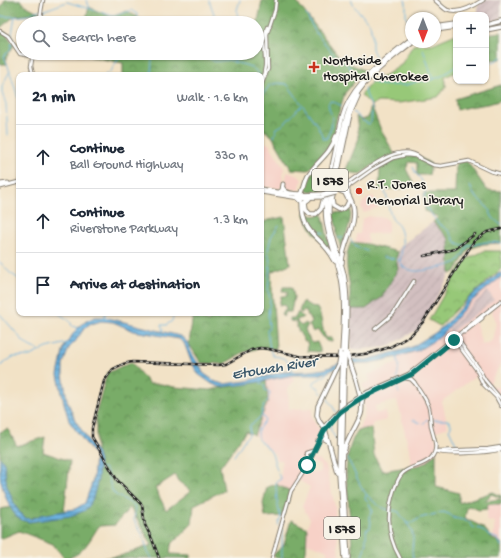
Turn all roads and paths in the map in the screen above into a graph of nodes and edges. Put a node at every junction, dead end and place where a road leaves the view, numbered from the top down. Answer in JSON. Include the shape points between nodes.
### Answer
{"nodes":[{"id":1,"x":43,"y":0,"type":"edge"},
{"id":2,"x":275,"y":0,"type":"edge"},
{"id":3,"x":435,"y":0,"type":"edge"},
{"id":4,"x":483,"y":0,"type":"edge"},
{"id":5,"x":40,"y":16,"type":"edge"},
{"id":6,"x":501,"y":22,"type":"edge"},
{"id":7,"x":453,"y":24,"type":"edge"},
{"id":8,"x":489,"y":25,"type":"edge"},
{"id":9,"x":441,"y":26,"type":"edge"},
{"id":10,"x":453,"y":27,"type":"edge"},
{"id":11,"x":501,"y":28,"type":"edge"},
{"id":12,"x":441,"y":29,"type":"edge"},
{"id":13,"x":489,"y":30,"type":"edge"},
{"id":14,"x":0,"y":31,"type":"edge"},
{"id":15,"x":405,"y":44,"type":"edge"},
{"id":16,"x":16,"y":48,"type":"edge"},
{"id":17,"x":405,"y":48,"type":"edge"},
{"id":18,"x":32,"y":60,"type":"edge"},
{"id":19,"x":381,"y":69,"type":"junction"},
{"id":20,"x":32,"y":72,"type":"edge"},
{"id":21,"x":266,"y":74,"type":"junction"},
{"id":22,"x":368,"y":76,"type":"junction"},
{"id":23,"x":264,"y":77,"type":"edge"},
{"id":24,"x":264,"y":79,"type":"edge"},
{"id":25,"x":336,"y":136,"type":"junction"},
{"id":26,"x":340,"y":164,"type":"junction"},
{"id":27,"x":501,"y":174,"type":"edge"},
{"id":28,"x":16,"y":182,"type":"edge"},
{"id":29,"x":348,"y":184,"type":"junction"},
{"id":30,"x":0,"y":186,"type":"edge"},
{"id":31,"x":283,"y":187,"type":"junction"},
{"id":32,"x":303,"y":188,"type":"junction"},
{"id":33,"x":264,"y":190,"type":"edge"},
{"id":34,"x":264,"y":190,"type":"edge"},
{"id":35,"x":340,"y":190,"type":"junction"},
{"id":36,"x":278,"y":193,"type":"junction"},
{"id":37,"x":288,"y":194,"type":"junction"},
{"id":38,"x":348,"y":194,"type":"junction"},
{"id":39,"x":306,"y":195,"type":"junction"},
{"id":40,"x":298,"y":196,"type":"junction"},
{"id":41,"x":321,"y":196,"type":"junction"},
{"id":42,"x":309,"y":199,"type":"junction"},
{"id":43,"x":302,"y":200,"type":"junction"},
{"id":44,"x":343,"y":270,"type":"junction"},
{"id":45,"x":414,"y":281,"type":"dead end"},
{"id":46,"x":342,"y":290,"type":"junction"},
{"id":47,"x":501,"y":302,"type":"edge"},
{"id":48,"x":375,"y":330,"type":"dead end"},
{"id":49,"x":455,"y":338,"type":"junction"},
{"id":50,"x":451,"y":342,"type":"junction"},
{"id":51,"x":457,"y":343,"type":"junction"},
{"id":52,"x":344,"y":353,"type":"junction"},
{"id":53,"x":409,"y":375,"type":"junction"},
{"id":54,"x":343,"y":379,"type":"junction"},
{"id":55,"x":405,"y":379,"type":"junction"},
{"id":56,"x":414,"y":382,"type":"junction"},
{"id":57,"x":361,"y":397,"type":"junction"},
{"id":58,"x":501,"y":399,"type":"edge"},
{"id":59,"x":501,"y":406,"type":"edge"},
{"id":60,"x":323,"y":427,"type":"junction"},
{"id":61,"x":318,"y":441,"type":"junction"},
{"id":62,"x":328,"y":441,"type":"junction"},
{"id":63,"x":436,"y":443,"type":"junction"},
{"id":64,"x":501,"y":448,"type":"edge"},
{"id":65,"x":312,"y":451,"type":"junction"},
{"id":66,"x":434,"y":451,"type":"junction"},
{"id":67,"x":441,"y":452,"type":"junction"},
{"id":68,"x":312,"y":455,"type":"junction"},
{"id":69,"x":434,"y":455,"type":"junction"},
{"id":70,"x":309,"y":461,"type":"junction"},
{"id":71,"x":417,"y":465,"type":"junction"},
{"id":72,"x":342,"y":471,"type":"junction"},
{"id":73,"x":340,"y":497,"type":"junction"},
{"id":74,"x":272,"y":558,"type":"edge"},
{"id":75,"x":344,"y":558,"type":"edge"},
{"id":76,"x":348,"y":558,"type":"edge"},
{"id":77,"x":399,"y":558,"type":"edge"}],
"edges":[{"from":1,"to":5,"type":"main road"},
{"from":2,"to":21,"type":"main road","via":[[264,36]]},
{"from":3,"to":4,"type":"main road","via":[[446,10],[453,12]]},
{"from":6,"to":8,"type":"highway"},
{"from":7,"to":9,"type":"highway"},
{"from":10,"to":12,"type":"highway"},
{"from":11,"to":13,"type":"highway"},
{"from":14,"to":16,"type":"main road","via":[[8,36]]},
{"from":15,"to":22,"type":"highway","number":"I 575"},
{"from":17,"to":19,"type":"highway","number":"I 575"},
{"from":18,"to":20,"type":"main road"},
{"from":19,"to":26,"type":"highway","via":[[354,104]]},
{"from":19,"to":44,"type":"highway","number":"I 575","via":[[362,86],[350,106],[331,189],[330,222]]},
{"from":21,"to":23,"type":"main road"},
{"from":21,"to":24,"type":"main road"},
{"from":22,"to":25,"type":"highway","via":[[356,86],[347,101]]},
{"from":22,"to":46,"type":"highway","number":"I 575","via":[[353,94],[344,111],[326,199],[327,223],[340,271]]},
{"from":25,"to":32,"type":"highway","via":[[331,150],[310,173]]},
{"from":25,"to":42,"type":"highway","via":[[322,208],[317,213],[310,214],[306,210],[305,202]]},
{"from":26,"to":29,"type":"highway","via":[[340,178]]},
{"from":26,"to":35,"type":"highway","via":[[332,201],[334,207],[340,210],[346,207],[349,201]]},
{"from":27,"to":29,"type":"main road","via":[[469,161],[444,166],[429,164],[412,153],[398,152],[368,168]]},
{"from":28,"to":30,"type":"main road"},
{"from":29,"to":35,"type":"main road"},
{"from":29,"to":38,"type":"highway"},
{"from":31,"to":32,"type":"highway","via":[[286,192],[300,194]]},
{"from":31,"to":36,"type":"main road"},
{"from":31,"to":37,"type":"main road"},
{"from":32,"to":40,"type":"highway"},
{"from":33,"to":36,"type":"main road"},
{"from":34,"to":40,"type":"main road"},
{"from":35,"to":38,"type":"highway"},
{"from":35,"to":41,"type":"main road","bridge":true},
{"from":36,"to":37,"type":"main road"},
{"from":37,"to":40,"type":"main road"},
{"from":38,"to":44,"type":"highway","via":[[354,216],[343,251]]},
{"from":39,"to":40,"type":"main road"},
{"from":39,"to":41,"type":"main road"},
{"from":39,"to":43,"type":"highway"},
{"from":40,"to":43,"type":"highway"},
{"from":41,"to":42,"type":"main road"},
{"from":42,"to":43,"type":"main road"},
{"from":43,"to":46,"type":"highway","via":[[302,213],[306,225],[333,258]]},
{"from":44,"to":52,"type":"highway","number":"I 575","via":[[346,293]]},
{"from":45,"to":48,"type":"main road","via":[[393,314]]},
{"from":46,"to":52,"type":"highway","number":"I 575"},
{"from":47,"to":49,"type":"main road"},
{"from":49,"to":50,"type":"main road"},
{"from":49,"to":51,"type":"main road"},
{"from":49,"to":53,"type":"main road"},
{"from":49,"to":58,"type":"main road","via":[[478,366],[484,380]]},
{"from":50,"to":51,"type":"main road"},
{"from":50,"to":53,"type":"main road"},
{"from":51,"to":59,"type":"main road"},
{"from":52,"to":54,"type":"highway","number":"I 575","bridge":true},
{"from":52,"to":57,"type":"highway","bridge":true},
{"from":52,"to":60,"type":"highway","bridge":true,"via":[[317,411]]},
{"from":53,"to":55,"type":"main road"},
{"from":53,"to":56,"type":"main road"},
{"from":53,"to":57,"type":"main road"},
{"from":54,"to":72,"type":"highway","number":"I 575"},
{"from":54,"to":73,"type":"highway","number":"I 575"},
{"from":55,"to":56,"type":"main road","via":[[409,378]]},
{"from":55,"to":57,"type":"main road"},
{"from":56,"to":63,"type":"main road","via":[[428,406]]},
{"from":57,"to":60,"type":"main road","bridge":true,"via":[[348,404]]},
{"from":57,"to":72,"type":"highway","via":[[361,416],[346,445]]},
{"from":60,"to":61,"type":"main road"},
{"from":60,"to":62,"type":"highway"},
{"from":60,"to":65,"type":"main road"},
{"from":61,"to":62,"type":"highway","via":[[324,438]]},
{"from":61,"to":68,"type":"main road"},
{"from":62,"to":73,"type":"highway"},
{"from":63,"to":66,"type":"main road"},
{"from":63,"to":67,"type":"main road"},
{"from":64,"to":67,"type":"main road"},
{"from":65,"to":68,"type":"main road"},
{"from":65,"to":70,"type":"main road","via":[[306,453]]},
{"from":66,"to":67,"type":"main road"},
{"from":66,"to":69,"type":"main road"},
{"from":66,"to":71,"type":"main road","via":[[428,459]]},
{"from":67,"to":69,"type":"main road"},
{"from":68,"to":70,"type":"main road"},
{"from":69,"to":71,"type":"main road","via":[[428,461]]},
{"from":70,"to":74,"type":"main road","via":[[290,496]]},
{"from":71,"to":77,"type":"main road","via":[[408,467],[397,478],[388,506],[390,540]]},
{"from":72,"to":76,"type":"highway","number":"I 575"},
{"from":73,"to":75,"type":"highway","number":"I 575"}]}
